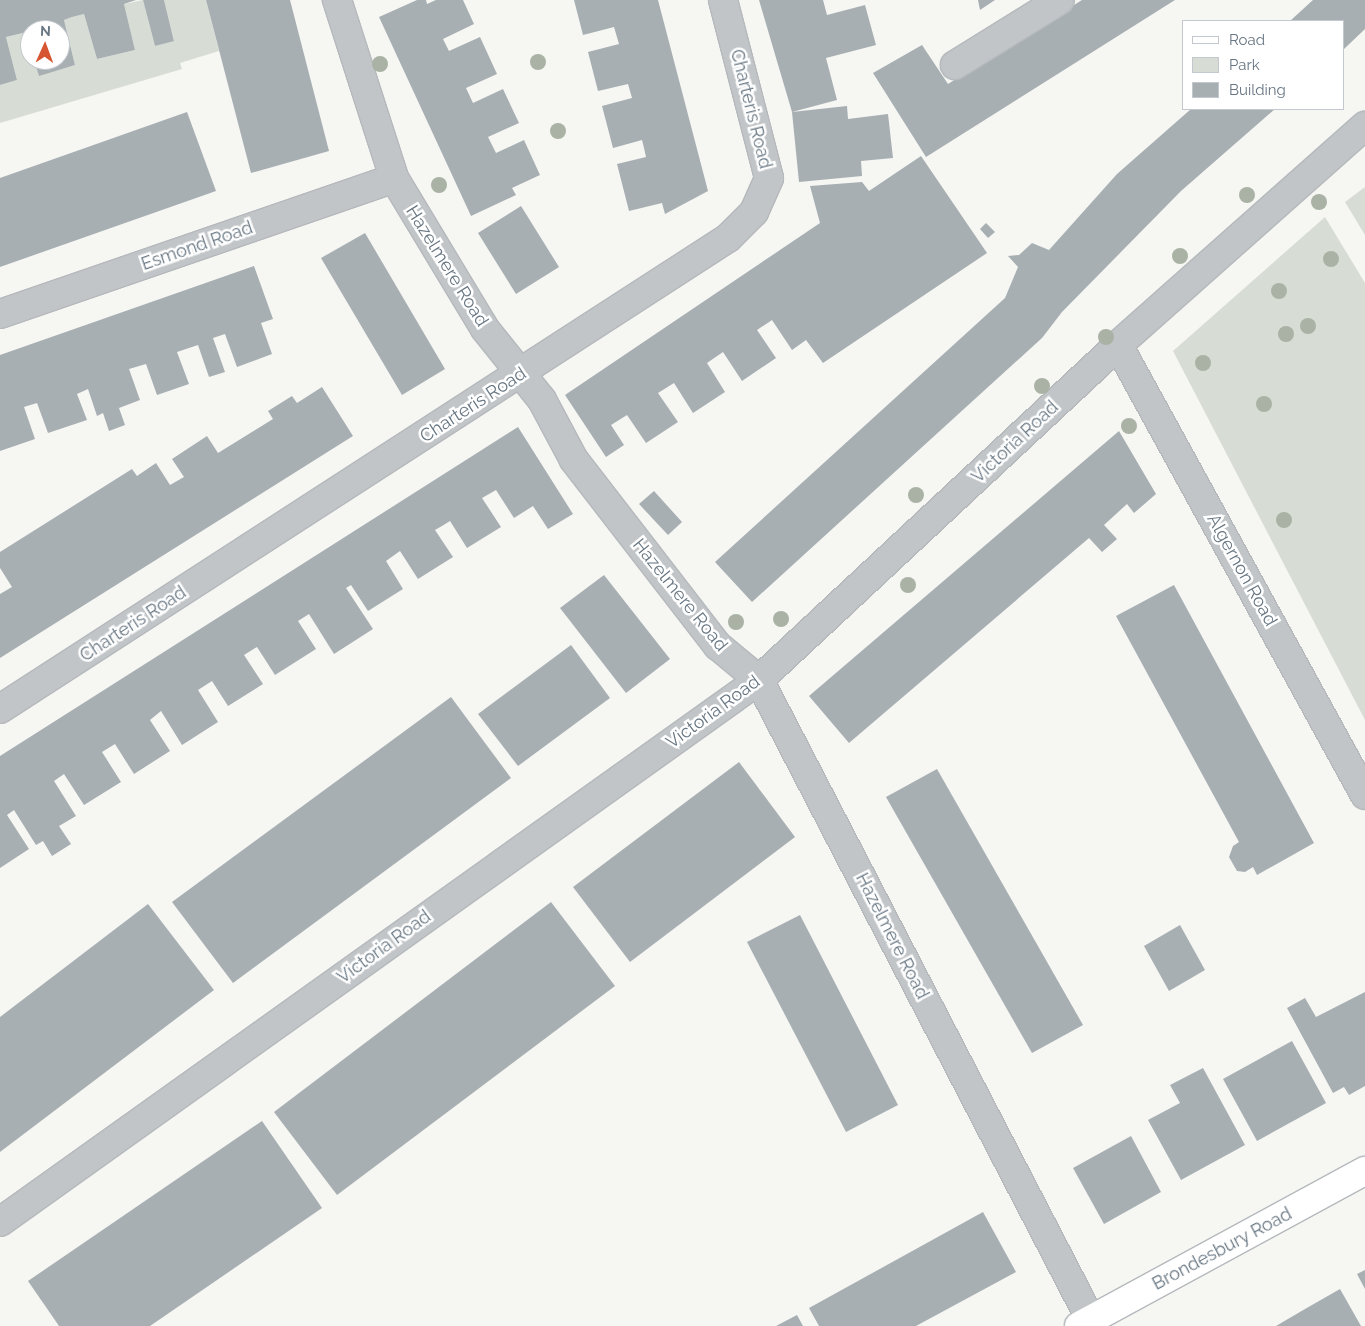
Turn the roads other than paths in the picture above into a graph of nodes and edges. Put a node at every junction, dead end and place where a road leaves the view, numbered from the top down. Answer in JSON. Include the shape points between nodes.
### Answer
{"nodes":[{"id":1,"x":337,"y":0,"type":"edge"},
{"id":2,"x":723,"y":0,"type":"edge"},
{"id":3,"x":1060,"y":0,"type":"edge"},
{"id":4,"x":955,"y":65,"type":"dead end"},
{"id":5,"x":1365,"y":126,"type":"edge"},
{"id":6,"x":394,"y":178,"type":"junction"},
{"id":7,"x":0,"y":314,"type":"edge"},
{"id":8,"x":1118,"y":346,"type":"junction"},
{"id":9,"x":520,"y":374,"type":"junction"},
{"id":10,"x":759,"y":680,"type":"junction"},
{"id":11,"x":0,"y":710,"type":"edge"},
{"id":12,"x":1365,"y":795,"type":"edge"},
{"id":13,"x":1365,"y":1170,"type":"edge"},
{"id":14,"x":0,"y":1222,"type":"edge"},
{"id":15,"x":1088,"y":1324,"type":"edge"}],
"edges":[{"from":1,"to":6,"type":"street","name":"Hazelmere Road"},
{"from":2,"to":9,"type":"street","name":"Charteris Road","via":[[769,178],[754,212],[728,238]]},
{"from":3,"to":4,"type":"street"},
{"from":5,"to":8,"type":"street","name":"Victoria Road"},
{"from":6,"to":7,"type":"street","name":"Esmond Road"},
{"from":6,"to":9,"type":"street","name":"Hazelmere Road","via":[[485,329]]},
{"from":8,"to":10,"type":"street","name":"Victoria Road"},
{"from":8,"to":12,"type":"street","name":"Algernon Road"},
{"from":9,"to":10,"type":"street","name":"Hazelmere Road","via":[[542,400],[574,460],[718,646]]},
{"from":9,"to":11,"type":"street","name":"Charteris Road"},
{"from":10,"to":14,"type":"street","name":"Victoria Road"},
{"from":10,"to":15,"type":"street","name":"Hazelmere Road"},
{"from":13,"to":15,"type":"main road","name":"Brondesbury Road"}]}
